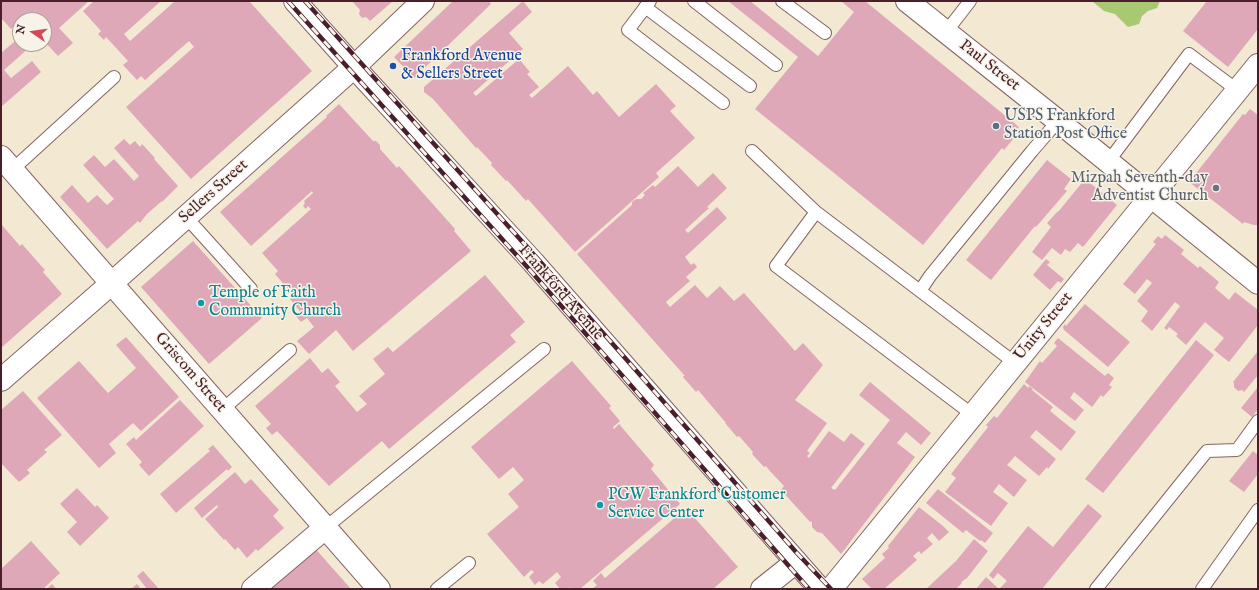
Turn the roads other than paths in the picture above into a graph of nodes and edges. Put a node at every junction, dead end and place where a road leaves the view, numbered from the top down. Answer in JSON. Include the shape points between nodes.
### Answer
{"nodes":[{"id":1,"x":295,"y":1,"type":"edge"},
{"id":2,"x":423,"y":1,"type":"edge"},
{"id":3,"x":694,"y":1,"type":"edge"},
{"id":4,"x":782,"y":1,"type":"edge"},
{"id":5,"x":907,"y":1,"type":"edge"},
{"id":6,"x":970,"y":1,"type":"edge"},
{"id":7,"x":647,"y":4,"type":"edge"},
{"id":8,"x":946,"y":32,"type":"junction"},
{"id":9,"x":825,"y":33,"type":"dead end"},
{"id":10,"x":776,"y":65,"type":"dead end"},
{"id":11,"x":1258,"y":65,"type":"edge"},
{"id":12,"x":354,"y":67,"type":"junction"},
{"id":13,"x":114,"y":77,"type":"dead end"},
{"id":14,"x":750,"y":86,"type":"dead end"},
{"id":15,"x":1237,"y":90,"type":"junction"},
{"id":16,"x":723,"y":103,"type":"dead end"},
{"id":17,"x":1058,"y":121,"type":"junction"},
{"id":18,"x":752,"y":151,"type":"dead end"},
{"id":19,"x":1108,"y":162,"type":"junction"},
{"id":20,"x":7,"y":164,"type":"edge"},
{"id":21,"x":1150,"y":196,"type":"junction"},
{"id":22,"x":816,"y":212,"type":"junction"},
{"id":23,"x":186,"y":217,"type":"junction"},
{"id":24,"x":112,"y":283,"type":"junction"},
{"id":25,"x":1258,"y":283,"type":"edge"},
{"id":26,"x":251,"y":289,"type":"dead end"},
{"id":27,"x":920,"y":291,"type":"junction"},
{"id":28,"x":544,"y":349,"type":"dead end"},
{"id":29,"x":290,"y":350,"type":"dead end"},
{"id":30,"x":1015,"y":363,"type":"junction"},
{"id":31,"x":1,"y":380,"type":"edge"},
{"id":32,"x":222,"y":410,"type":"junction"},
{"id":33,"x":973,"y":415,"type":"junction"},
{"id":34,"x":1258,"y":421,"type":"edge"},
{"id":35,"x":1258,"y":510,"type":"edge"},
{"id":36,"x":325,"y":528,"type":"junction"},
{"id":37,"x":796,"y":562,"type":"junction"},
{"id":38,"x":469,"y":563,"type":"dead end"},
{"id":39,"x":253,"y":589,"type":"edge"},
{"id":40,"x":379,"y":589,"type":"edge"},
{"id":41,"x":437,"y":589,"type":"edge"},
{"id":42,"x":762,"y":589,"type":"edge"},
{"id":43,"x":820,"y":589,"type":"edge"},
{"id":44,"x":831,"y":589,"type":"edge"},
{"id":45,"x":1096,"y":589,"type":"edge"},
{"id":46,"x":1202,"y":589,"type":"edge"}],
"edges":[{"from":1,"to":12,"type":"street","name":"Frankford Avenue"},
{"from":2,"to":12,"type":"street","name":"Sellers Street"},
{"from":3,"to":10,"type":"lane"},
{"from":4,"to":9,"type":"lane"},
{"from":5,"to":8,"type":"street","name":"Paul Street"},
{"from":6,"to":8,"type":"lane"},
{"from":7,"to":14,"type":"lane"},
{"from":7,"to":16,"type":"lane","via":[[628,30]]},
{"from":8,"to":17,"type":"street","name":"Paul Street"},
{"from":11,"to":15,"type":"street","name":"Unity Street"},
{"from":12,"to":23,"type":"street","name":"Sellers Street"},
{"from":12,"to":37,"type":"street","name":"Frankford Avenue","via":[[533,262]]},
{"from":13,"to":20,"type":"lane"},
{"from":15,"to":19,"type":"lane","via":[[1189,54]]},
{"from":15,"to":21,"type":"street","name":"Unity Street"},
{"from":17,"to":19,"type":"street","name":"Paul Street"},
{"from":17,"to":27,"type":"lane"},
{"from":18,"to":22,"type":"lane"},
{"from":19,"to":21,"type":"street","name":"Paul Street"},
{"from":20,"to":24,"type":"street","name":"Griscom Street"},
{"from":21,"to":25,"type":"street","name":"Paul Street"},
{"from":21,"to":30,"type":"street","name":"Unity Street"},
{"from":22,"to":27,"type":"lane"},
{"from":22,"to":33,"type":"lane","via":[[776,266]]},
{"from":23,"to":24,"type":"street","name":"Sellers Street"},
{"from":23,"to":26,"type":"lane"},
{"from":24,"to":31,"type":"street","name":"Sellers Street"},
{"from":24,"to":32,"type":"street","name":"Griscom Street"},
{"from":27,"to":30,"type":"lane"},
{"from":28,"to":36,"type":"lane"},
{"from":29,"to":32,"type":"lane"},
{"from":30,"to":33,"type":"street","name":"Unity Street"},
{"from":32,"to":36,"type":"street","name":"Griscom Street"},
{"from":33,"to":44,"type":"street","name":"Unity Street"},
{"from":34,"to":45,"type":"lane","via":[[1237,450],[1207,450]]},
{"from":35,"to":46,"type":"lane"},
{"from":36,"to":39,"type":"street"},
{"from":36,"to":40,"type":"street","name":"Griscom Street"},
{"from":37,"to":42,"type":"street"},
{"from":37,"to":43,"type":"street","name":"Frankford Avenue"},
{"from":38,"to":41,"type":"lane"}]}
